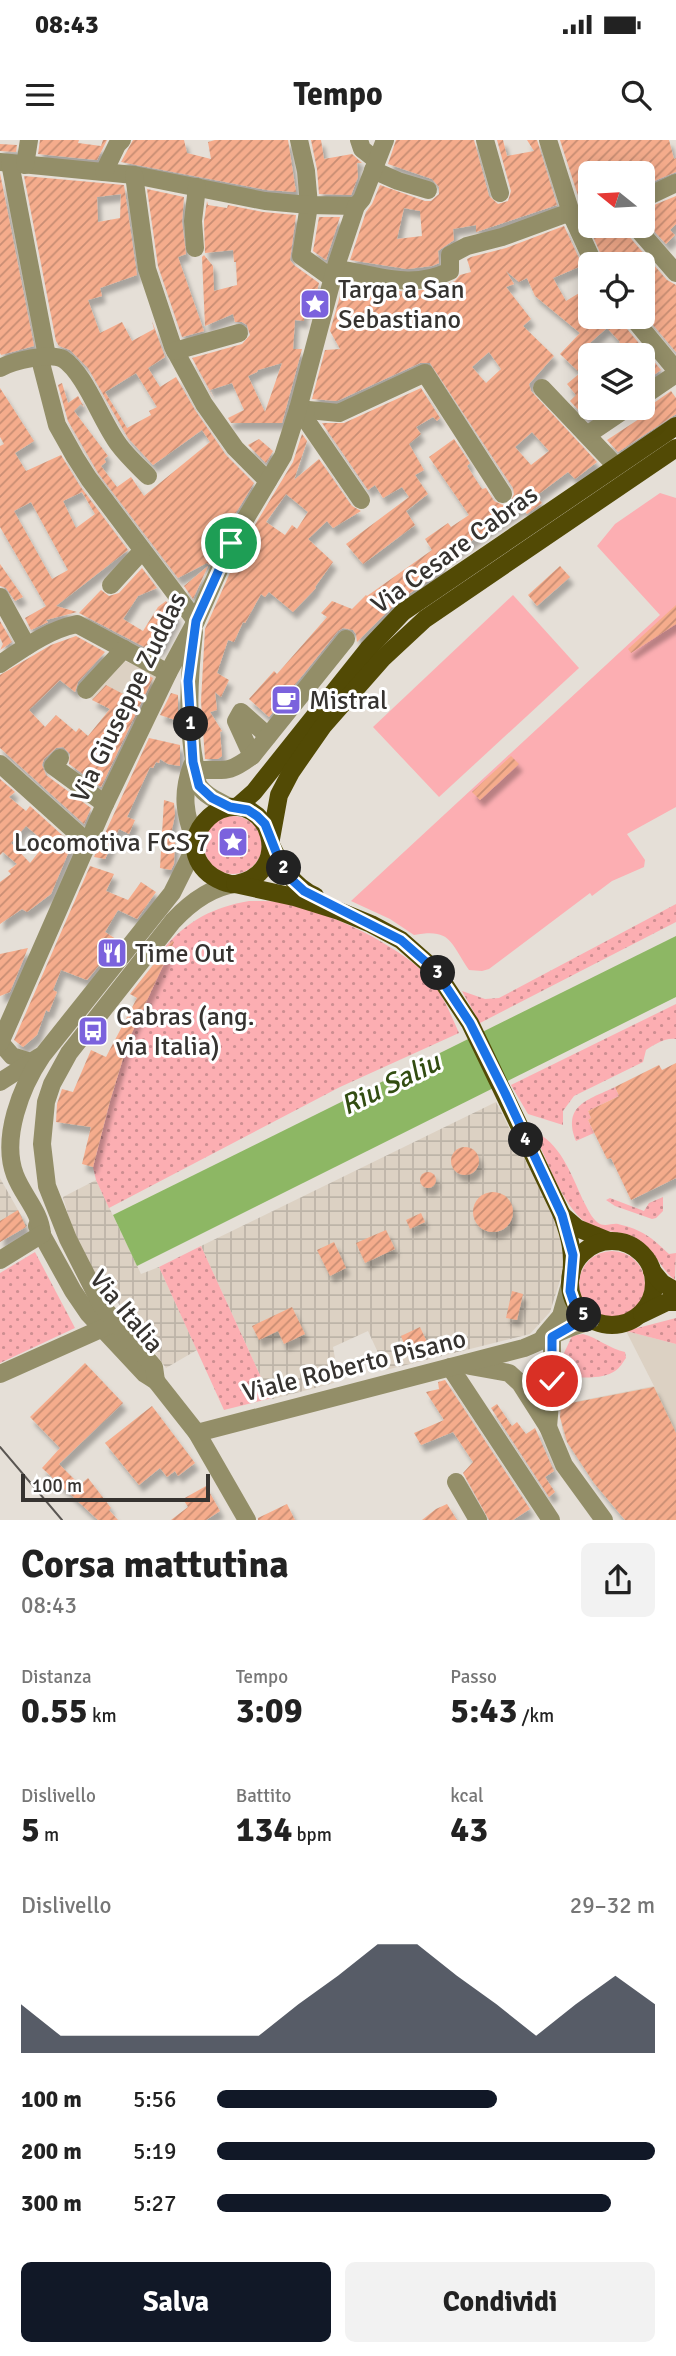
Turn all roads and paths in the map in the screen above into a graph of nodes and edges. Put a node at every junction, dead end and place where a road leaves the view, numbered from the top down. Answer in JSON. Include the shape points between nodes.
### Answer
{"nodes":[{"id":1,"x":29,"y":140,"type":"edge"},
{"id":2,"x":122,"y":140,"type":"edge"},
{"id":3,"x":299,"y":140,"type":"edge"},
{"id":4,"x":359,"y":140,"type":"edge"},
{"id":5,"x":384,"y":140,"type":"edge"},
{"id":6,"x":485,"y":140,"type":"edge"},
{"id":7,"x":548,"y":140,"type":"edge"},
{"id":8,"x":11,"y":163,"type":"edge"},
{"id":9,"x":374,"y":165,"type":"junction"},
{"id":10,"x":104,"y":172,"type":"junction"},
{"id":11,"x":134,"y":175,"type":"junction"},
{"id":12,"x":676,"y":183,"type":"edge"},
{"id":13,"x":197,"y":187,"type":"junction"},
{"id":14,"x":428,"y":190,"type":"dead end"},
{"id":15,"x":500,"y":193,"type":"dead end"},
{"id":16,"x":655,"y":193,"type":"edge"},
{"id":17,"x":309,"y":205,"type":"junction"},
{"id":18,"x":356,"y":206,"type":"junction"},
{"id":19,"x":578,"y":208,"type":"edge"},
{"id":20,"x":578,"y":215,"type":"edge"},
{"id":21,"x":645,"y":238,"type":"edge"},
{"id":22,"x":195,"y":248,"type":"dead end"},
{"id":23,"x":676,"y":273,"type":"edge"},
{"id":24,"x":334,"y":274,"type":"junction"},
{"id":25,"x":642,"y":329,"type":"edge"},
{"id":26,"x":239,"y":333,"type":"dead end"},
{"id":27,"x":175,"y":351,"type":"junction"},
{"id":28,"x":47,"y":356,"type":"junction"},
{"id":29,"x":1,"y":364,"type":"edge"},
{"id":30,"x":676,"y":372,"type":"edge"},
{"id":31,"x":655,"y":387,"type":"edge"},
{"id":32,"x":542,"y":388,"type":"dead end"},
{"id":33,"x":302,"y":410,"type":"junction"},
{"id":34,"x":609,"y":420,"type":"edge"},
{"id":35,"x":676,"y":426,"type":"edge"},
{"id":36,"x":587,"y":435,"type":"junction"},
{"id":37,"x":676,"y":448,"type":"edge"},
{"id":38,"x":616,"y":466,"type":"junction"},
{"id":39,"x":148,"y":477,"type":"dead end"},
{"id":40,"x":268,"y":481,"type":"junction"},
{"id":41,"x":503,"y":494,"type":"dead end"},
{"id":42,"x":361,"y":500,"type":"dead end"},
{"id":43,"x":142,"y":551,"type":"junction"},
{"id":44,"x":111,"y":585,"type":"dead end"},
{"id":45,"x":0,"y":597,"type":"edge"},
{"id":46,"x":196,"y":621,"type":"junction"},
{"id":47,"x":346,"y":639,"type":"dead end"},
{"id":48,"x":27,"y":646,"type":"junction"},
{"id":49,"x":124,"y":649,"type":"junction"},
{"id":50,"x":0,"y":664,"type":"edge"},
{"id":51,"x":168,"y":673,"type":"junction"},
{"id":52,"x":188,"y":681,"type":"junction"},
{"id":53,"x":86,"y":690,"type":"dead end"},
{"id":54,"x":268,"y":736,"type":"junction"},
{"id":55,"x":252,"y":755,"type":"junction"},
{"id":56,"x":60,"y":758,"type":"dead end"},
{"id":57,"x":0,"y":764,"type":"edge"},
{"id":58,"x":194,"y":766,"type":"junction"},
{"id":59,"x":105,"y":804,"type":"junction"},
{"id":60,"x":234,"y":807,"type":"junction"},
{"id":61,"x":275,"y":812,"type":"junction"},
{"id":62,"x":87,"y":842,"type":"junction"},
{"id":63,"x":271,"y":842,"type":"junction"},
{"id":64,"x":195,"y":844,"type":"junction"},
{"id":65,"x":285,"y":869,"type":"junction"},
{"id":66,"x":233,"y":884,"type":"junction"},
{"id":67,"x":339,"y":911,"type":"junction"},
{"id":68,"x":0,"y":1043,"type":"edge"},
{"id":69,"x":37,"y":1059,"type":"junction"},
{"id":70,"x":0,"y":1081,"type":"edge"},
{"id":71,"x":0,"y":1164,"type":"edge"},
{"id":72,"x":562,"y":1215,"type":"junction"},
{"id":73,"x":42,"y":1234,"type":"junction"},
{"id":74,"x":609,"y":1241,"type":"junction"},
{"id":75,"x":0,"y":1260,"type":"edge"},
{"id":76,"x":652,"y":1270,"type":"junction"},
{"id":77,"x":570,"y":1280,"type":"junction"},
{"id":78,"x":676,"y":1291,"type":"edge"},
{"id":79,"x":676,"y":1302,"type":"edge"},
{"id":80,"x":639,"y":1316,"type":"junction"},
{"id":81,"x":592,"y":1321,"type":"junction"},
{"id":82,"x":109,"y":1325,"type":"junction"},
{"id":83,"x":552,"y":1337,"type":"junction"},
{"id":84,"x":524,"y":1348,"type":"junction"},
{"id":85,"x":457,"y":1366,"type":"junction"},
{"id":86,"x":0,"y":1374,"type":"edge"},
{"id":87,"x":548,"y":1427,"type":"junction"},
{"id":88,"x":197,"y":1433,"type":"junction"},
{"id":89,"x":456,"y":1482,"type":"dead end"},
{"id":90,"x":247,"y":1520,"type":"edge"},
{"id":91,"x":478,"y":1520,"type":"edge"},
{"id":92,"x":551,"y":1520,"type":"edge"},
{"id":93,"x":604,"y":1520,"type":"edge"}],
"edges":[{"from":1,"to":8,"type":"street"},
{"from":2,"to":10,"type":"street"},
{"from":3,"to":17,"type":"street"},
{"from":4,"to":9,"type":"street"},
{"from":5,"to":9,"type":"street","name":"Via Giuseppe Zuddas"},
{"from":6,"to":15,"type":"street"},
{"from":7,"to":19,"type":"street"},
{"from":8,"to":10,"type":"street"},
{"from":8,"to":28,"type":"street"},
{"from":9,"to":14,"type":"street","via":[[398,181]]},
{"from":9,"to":18,"type":"street","name":"Via Giuseppe Zuddas"},
{"from":10,"to":11,"type":"street"},
{"from":11,"to":13,"type":"street"},
{"from":11,"to":27,"type":"street","via":[[146,269]]},
{"from":12,"to":16,"type":"street"},
{"from":13,"to":17,"type":"street"},
{"from":13,"to":22,"type":"street"},
{"from":17,"to":18,"type":"street"},
{"from":17,"to":24,"type":"street","via":[[301,256]]},
{"from":18,"to":24,"type":"street","name":"Via Giuseppe Zuddas"},
{"from":20,"to":24,"type":"street","via":[[565,214],[457,250],[450,255],[450,271],[430,278],[406,282],[372,274]]},
{"from":21,"to":23,"type":"street"},
{"from":24,"to":33,"type":"street","name":"Via Giuseppe Zuddas"},
{"from":25,"to":30,"type":"street"},
{"from":26,"to":27,"type":"street"},
{"from":27,"to":40,"type":"street","via":[[235,448]]},
{"from":28,"to":29,"type":"street"},
{"from":28,"to":39,"type":"street","via":[[66,362],[119,446]]},
{"from":28,"to":43,"type":"street","via":[[41,363],[57,425],[89,479]]},
{"from":30,"to":31,"type":"street"},
{"from":32,"to":36,"type":"street"},
{"from":33,"to":40,"type":"street","name":"Via Giuseppe Zuddas"},
{"from":33,"to":41,"type":"street","via":[[339,412],[425,373]]},
{"from":33,"to":42,"type":"street"},
{"from":34,"to":36,"type":"street"},
{"from":35,"to":38,"type":"main road","name":"Via Cesare Cabras"},
{"from":36,"to":38,"type":"street"},
{"from":37,"to":61,"type":"main road","name":"Via Cesare Cabras","via":[[425,619],[382,659],[323,726],[283,785]]},
{"from":38,"to":60,"type":"main road","name":"Via Cesare Cabras","via":[[403,612],[254,792]]},
{"from":40,"to":46,"type":"street","name":"Via Giuseppe Zuddas","via":[[231,543]]},
{"from":43,"to":44,"type":"street"},
{"from":43,"to":46,"type":"street"},
{"from":45,"to":48,"type":"street"},
{"from":46,"to":51,"type":"street","name":"Via Giuseppe Zuddas"},
{"from":46,"to":52,"type":"street"},
{"from":47,"to":54,"type":"street"},
{"from":48,"to":49,"type":"street","via":[[61,627],[77,624]]},
{"from":48,"to":50,"type":"street"},
{"from":49,"to":51,"type":"street"},
{"from":49,"to":53,"type":"street"},
{"from":51,"to":52,"type":"street","via":[[181,671]]},
{"from":51,"to":59,"type":"street","name":"Via Giuseppe Zuddas"},
{"from":52,"to":58,"type":"street"},
{"from":54,"to":55,"type":"street"},
{"from":54,"to":55,"type":"street","via":[[241,712],[236,721]]},
{"from":55,"to":58,"type":"street","via":[[226,771]]},
{"from":56,"to":59,"type":"street","via":[[53,766]]},
{"from":57,"to":62,"type":"street"},
{"from":58,"to":60,"type":"street","via":[[199,786],[212,798]]},
{"from":58,"to":64,"type":"street","via":[[186,780],[184,813]]},
{"from":59,"to":62,"type":"street","name":"Via Giuseppe Zuddas"},
{"from":60,"to":63,"type":"main road","via":[[257,816]]},
{"from":60,"to":64,"type":"main road","via":[[204,820]]},
{"from":61,"to":63,"type":"main road","name":"Via Cesare Cabras"},
{"from":61,"to":65,"type":"main road"},
{"from":62,"to":68,"type":"street","name":"Via Giuseppe Zuddas"},
{"from":63,"to":65,"type":"main road"},
{"from":63,"to":66,"type":"main road","via":[[265,867],[254,878]]},
{"from":64,"to":66,"type":"main road","via":[[205,872]]},
{"from":64,"to":69,"type":"street","via":[[172,893]]},
{"from":65,"to":67,"type":"main road","via":[[304,891]]},
{"from":66,"to":67,"type":"main road"},
{"from":66,"to":82,"type":"street","name":"Via Italia","via":[[187,906],[173,921],[83,1033],[59,1069],[46,1102],[42,1144],[47,1186]]},
{"from":67,"to":72,"type":"main road","via":[[401,940],[435,970],[470,1023]]},
{"from":68,"to":69,"type":"street","name":"Via Giuseppe Zuddas","via":[[12,1056]]},
{"from":69,"to":70,"type":"street"},
{"from":69,"to":73,"type":"street","via":[[10,1139],[15,1176],[41,1221]]},
{"from":71,"to":73,"type":"street"},
{"from":72,"to":74,"type":"main road","via":[[592,1236]]},
{"from":72,"to":77,"type":"main road","via":[[572,1243]]},
{"from":73,"to":75,"type":"street"},
{"from":73,"to":82,"type":"street","name":"Via Italia","via":[[73,1292]]},
{"from":74,"to":76,"type":"main road","via":[[636,1248]]},
{"from":74,"to":77,"type":"main road","via":[[587,1249]]},
{"from":76,"to":78,"type":"main road"},
{"from":76,"to":80,"type":"main road","via":[[653,1295]]},
{"from":77,"to":81,"type":"main road","via":[[574,1303]]},
{"from":77,"to":84,"type":"street","name":"Viale Roberto Pisano","via":[[561,1316],[541,1338]]},
{"from":79,"to":80,"type":"main road"},
{"from":80,"to":81,"type":"main road","via":[[614,1326]]},
{"from":81,"to":83,"type":"street","name":"Viale Roberto Pisano"},
{"from":82,"to":86,"type":"street"},
{"from":82,"to":88,"type":"street","name":"Via Italia","via":[[154,1367],[156,1381]]},
{"from":83,"to":84,"type":"street","name":"Viale Roberto Pisano"},
{"from":83,"to":87,"type":"street"},
{"from":84,"to":85,"type":"street","name":"Viale Roberto Pisano"},
{"from":85,"to":87,"type":"street","via":[[509,1373]]},
{"from":85,"to":88,"type":"street","name":"Viale Roberto Pisano"},
{"from":85,"to":92,"type":"street"},
{"from":87,"to":93,"type":"street","via":[[564,1465]]},
{"from":88,"to":90,"type":"street","name":"Via Italia"},
{"from":89,"to":91,"type":"street"}]}
